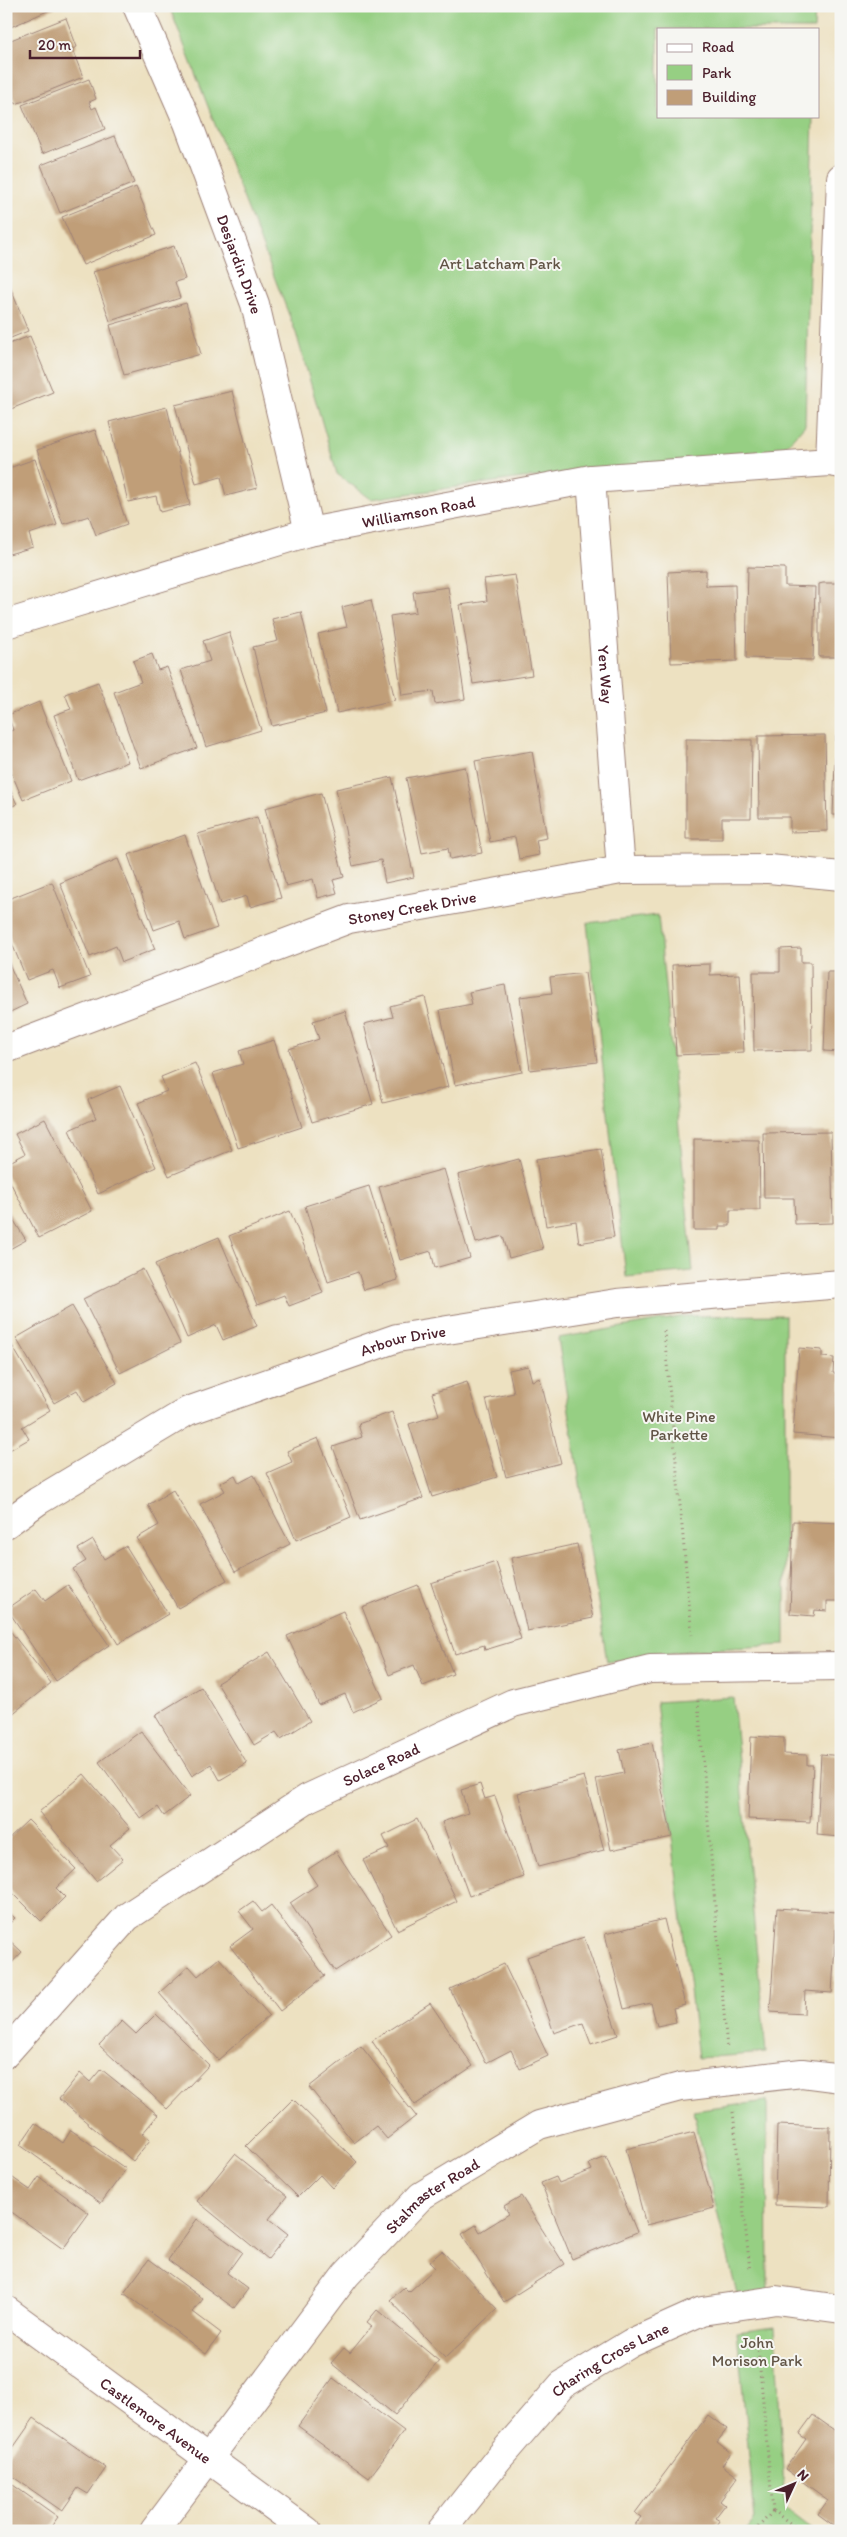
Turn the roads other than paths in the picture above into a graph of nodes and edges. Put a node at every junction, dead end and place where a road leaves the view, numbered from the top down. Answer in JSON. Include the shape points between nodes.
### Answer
{"nodes":[{"id":1,"x":137,"y":6,"type":"edge"},
{"id":2,"x":841,"y":178,"type":"edge"},
{"id":3,"x":835,"y":463,"type":"edge"},
{"id":4,"x":591,"y":480,"type":"junction"},
{"id":5,"x":309,"y":532,"type":"junction"},
{"id":6,"x":6,"y":624,"type":"edge"},
{"id":7,"x":621,"y":870,"type":"junction"},
{"id":8,"x":841,"y":876,"type":"edge"},
{"id":9,"x":6,"y":1049,"type":"edge"},
{"id":10,"x":841,"y":1284,"type":"edge"},
{"id":11,"x":6,"y":1524,"type":"edge"},
{"id":12,"x":841,"y":1666,"type":"edge"},
{"id":13,"x":6,"y":2053,"type":"edge"},
{"id":14,"x":841,"y":2078,"type":"edge"},
{"id":15,"x":841,"y":2309,"type":"edge"},
{"id":16,"x":6,"y":2310,"type":"edge"},
{"id":17,"x":209,"y":2459,"type":"junction"},
{"id":18,"x":154,"y":2531,"type":"edge"},
{"id":19,"x":307,"y":2531,"type":"edge"},
{"id":20,"x":441,"y":2531,"type":"edge"}],
"edges":[{"from":1,"to":5,"type":"street","name":"Desjardin Drive","via":[[188,123],[255,304]]},
{"from":2,"to":3,"type":"street"},
{"from":3,"to":4,"type":"street","name":"Williamson Road"},
{"from":4,"to":5,"type":"street","name":"Williamson Road"},
{"from":4,"to":7,"type":"street","name":"Yen Way"},
{"from":5,"to":6,"type":"street","name":"Williamson Road"},
{"from":7,"to":8,"type":"street","name":"Stoney Creek Drive","via":[[769,869]]},
{"from":7,"to":9,"type":"street","name":"Stoney Creek Drive","via":[[349,919]]},
{"from":10,"to":11,"type":"street","name":"Arbour Drive","via":[[617,1303],[397,1338],[188,1411],[38,1501]]},
{"from":12,"to":13,"type":"street","name":"Solace Road","via":[[650,1669],[513,1703],[308,1798],[127,1917]]},
{"from":14,"to":17,"type":"street","name":"Stalmaster Road","via":[[802,2073],[680,2087],[539,2125],[421,2196],[346,2275]]},
{"from":15,"to":20,"type":"street","name":"Charing Cross Lane","via":[[776,2300],[702,2311],[631,2343],[562,2385]]},
{"from":16,"to":17,"type":"street","name":"Castlemore Avenue"},
{"from":17,"to":18,"type":"street","name":"Stalmaster Road"},
{"from":17,"to":19,"type":"street","name":"Castlemore Avenue"}]}
